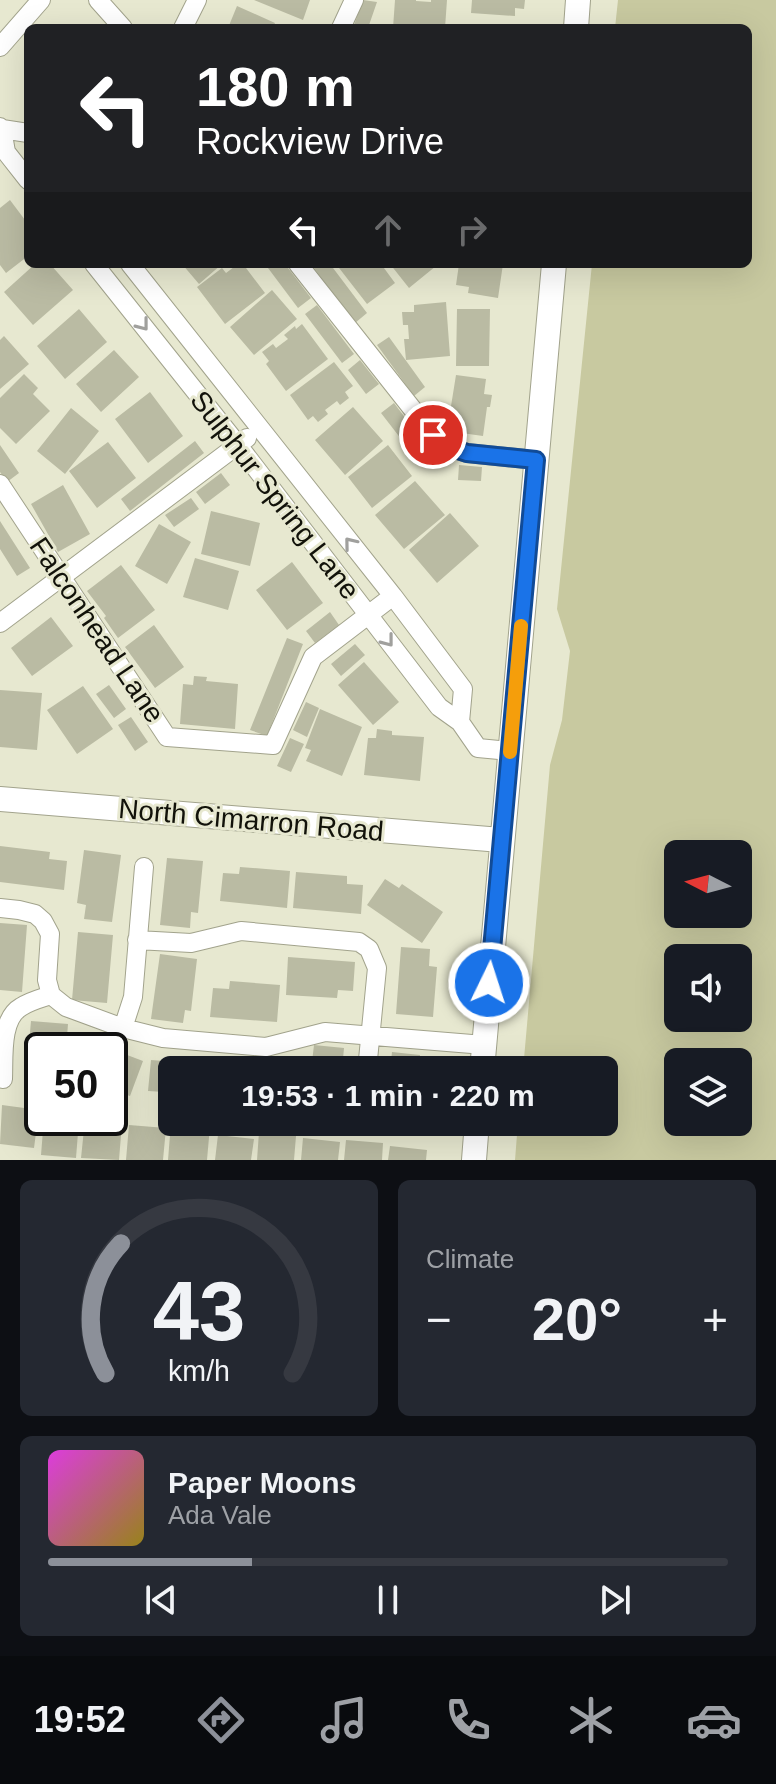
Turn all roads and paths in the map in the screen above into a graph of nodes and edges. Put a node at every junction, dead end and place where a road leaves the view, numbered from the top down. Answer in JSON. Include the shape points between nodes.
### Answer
{"nodes":[{"id":1,"x":41,"y":0,"type":"edge"},
{"id":2,"x":98,"y":0,"type":"edge"},
{"id":3,"x":197,"y":0,"type":"edge"},
{"id":4,"x":354,"y":0,"type":"edge"},
{"id":5,"x":578,"y":0,"type":"edge"},
{"id":6,"x":119,"y":24,"type":"edge"},
{"id":7,"x":185,"y":24,"type":"edge"},
{"id":8,"x":343,"y":24,"type":"edge"},
{"id":9,"x":576,"y":24,"type":"edge"},
{"id":10,"x":0,"y":47,"type":"edge"},
{"id":11,"x":1,"y":128,"type":"edge"},
{"id":12,"x":24,"y":132,"type":"edge"},
{"id":13,"x":24,"y":175,"type":"edge"},
{"id":14,"x":97,"y":268,"type":"edge"},
{"id":15,"x":133,"y":268,"type":"edge"},
{"id":16,"x":301,"y":268,"type":"edge"},
{"id":17,"x":554,"y":268,"type":"edge"},
{"id":18,"x":259,"y":429,"type":"junction"},
{"id":19,"x":238,"y":445,"type":"junction"},
{"id":20,"x":536,"y":460,"type":"junction"},
{"id":21,"x":0,"y":484,"type":"edge"},
{"id":22,"x":60,"y":577,"type":"junction"},
{"id":23,"x":393,"y":596,"type":"junction"},
{"id":24,"x":368,"y":615,"type":"junction"},
{"id":25,"x":0,"y":623,"type":"edge"},
{"id":26,"x":460,"y":722,"type":"junction"},
{"id":27,"x":510,"y":751,"type":"junction"},
{"id":28,"x":0,"y":799,"type":"edge"},
{"id":29,"x":501,"y":840,"type":"junction"},
{"id":30,"x":144,"y":867,"type":"dead end"},
{"id":31,"x":0,"y":908,"type":"edge"},
{"id":32,"x":137,"y":940,"type":"junction"},
{"id":33,"x":51,"y":995,"type":"junction"},
{"id":34,"x":123,"y":1028,"type":"junction"},
{"id":35,"x":371,"y":1035,"type":"junction"},
{"id":36,"x":484,"y":1045,"type":"junction"},
{"id":37,"x":369,"y":1056,"type":"edge"},
{"id":38,"x":483,"y":1056,"type":"edge"},
{"id":39,"x":3,"y":1079,"type":"dead end"},
{"id":40,"x":476,"y":1136,"type":"edge"},
{"id":41,"x":474,"y":1160,"type":"edge"}],
"edges":[{"from":1,"to":10,"type":"street"},
{"from":2,"to":6,"type":"street"},
{"from":3,"to":7,"type":"street"},
{"from":4,"to":8,"type":"street"},
{"from":5,"to":9,"type":"main road"},
{"from":11,"to":12,"type":"street"},
{"from":11,"to":13,"type":"street","via":[[6,152]]},
{"from":14,"to":19,"type":"street","name":"Sulphur Spring Lane","one_way":true},
{"from":15,"to":18,"type":"street","name":"Sulphur Spring Lane"},
{"from":16,"to":20,"type":"street","via":[[446,446]]},
{"from":17,"to":20,"type":"main road"},
{"from":18,"to":19,"type":"street"},
{"from":23,"to":18,"type":"street","name":"Sulphur Spring Lane","one_way":true},
{"from":19,"to":22,"type":"street"},
{"from":19,"to":24,"type":"street","name":"Sulphur Spring Lane"},
{"from":20,"to":27,"type":"main road"},
{"from":21,"to":22,"type":"street","name":"Falconhead Lane"},
{"from":22,"to":24,"type":"street","name":"Falconhead Lane","via":[[167,737],[273,745],[313,657]]},
{"from":22,"to":25,"type":"street"},
{"from":23,"to":24,"type":"street"},
{"from":23,"to":26,"type":"street","name":"Sulphur Spring Lane","via":[[463,689]]},
{"from":24,"to":26,"type":"street","name":"Sulphur Spring Lane","one_way":true,"via":[[439,707]]},
{"from":26,"to":27,"type":"street","name":"Sulphur Spring Lane","via":[[478,748]]},
{"from":27,"to":29,"type":"main road"},
{"from":28,"to":29,"type":"main road","name":"North Cimarron Road"},
{"from":29,"to":36,"type":"main road"},
{"from":30,"to":32,"type":"street"},
{"from":31,"to":33,"type":"street","via":[[35,914],[43,921],[50,934]]},
{"from":32,"to":34,"type":"street","via":[[133,997]]},
{"from":32,"to":35,"type":"street","via":[[191,943],[241,931],[359,942],[369,949],[377,968]]},
{"from":33,"to":34,"type":"street","via":[[66,1007]]},
{"from":33,"to":39,"type":"street","via":[[20,1007],[11,1017]]},
{"from":34,"to":35,"type":"street","via":[[163,1038],[266,1047],[325,1032]]},
{"from":35,"to":36,"type":"street"},
{"from":35,"to":37,"type":"street"},
{"from":36,"to":38,"type":"main road"},
{"from":40,"to":41,"type":"main road"}]}
